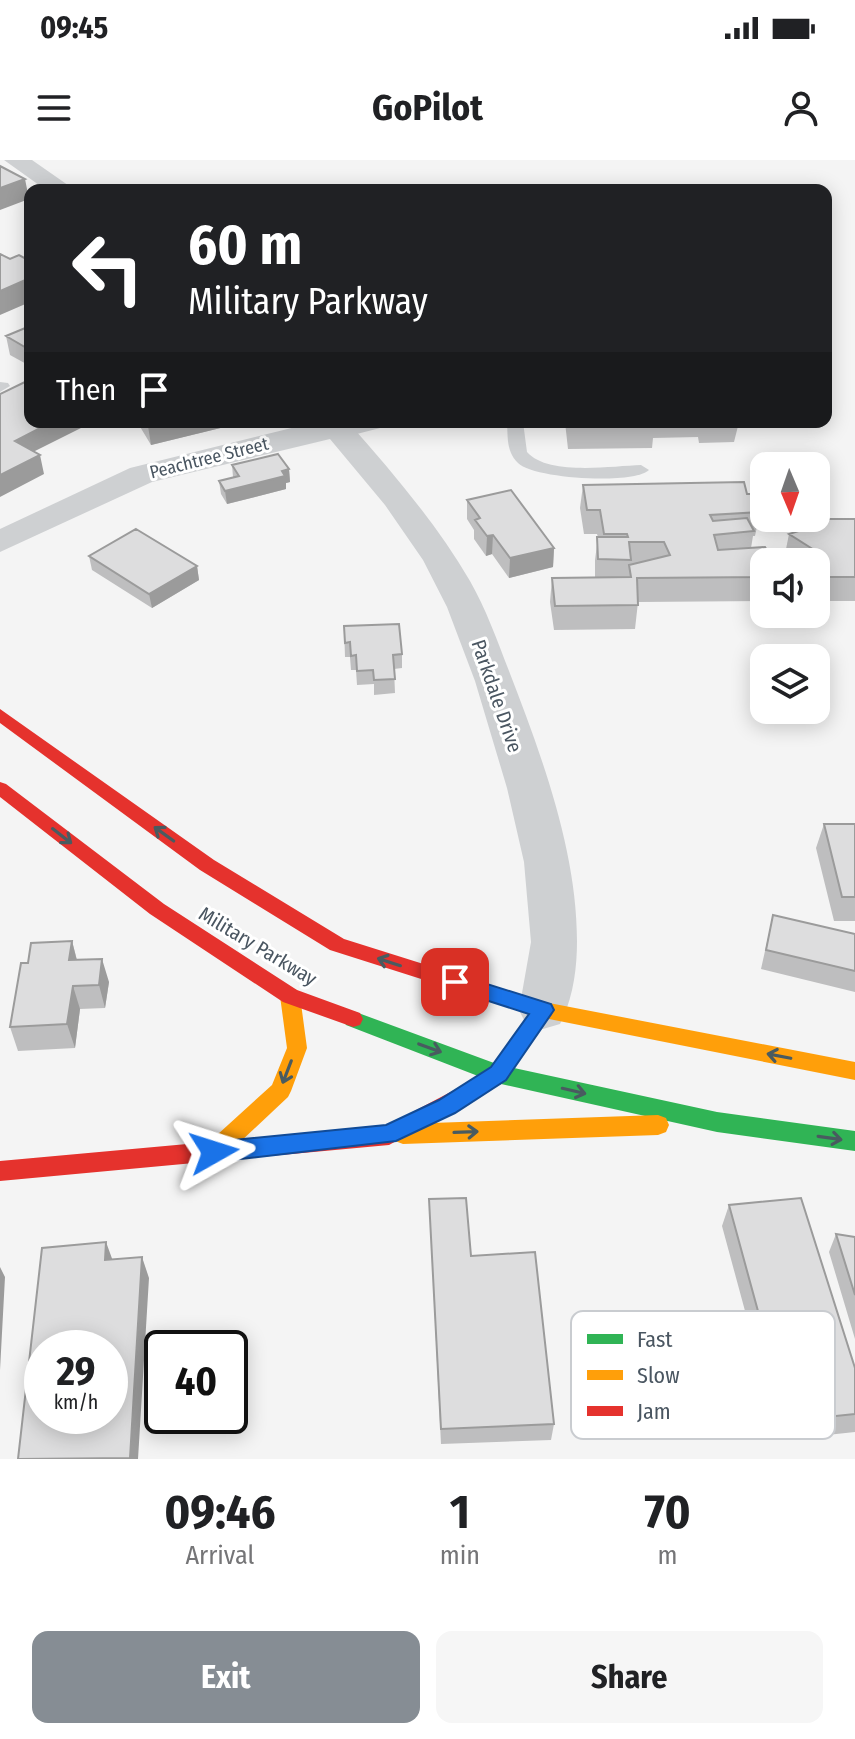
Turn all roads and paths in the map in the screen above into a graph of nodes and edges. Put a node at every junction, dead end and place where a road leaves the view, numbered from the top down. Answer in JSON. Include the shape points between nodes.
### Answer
{"nodes":[{"id":1,"x":16,"y":160,"type":"edge"},
{"id":2,"x":54,"y":184,"type":"edge"},
{"id":3,"x":336,"y":428,"type":"edge"},
{"id":4,"x":516,"y":428,"type":"edge"},
{"id":5,"x":641,"y":470,"type":"dead end"},
{"id":6,"x":0,"y":542,"type":"edge"},
{"id":7,"x":0,"y":715,"type":"edge"},
{"id":8,"x":0,"y":788,"type":"edge"},
{"id":9,"x":290,"y":996,"type":"junction"},
{"id":10,"x":543,"y":1010,"type":"junction"},
{"id":11,"x":855,"y":1071,"type":"edge"},
{"id":12,"x":498,"y":1074,"type":"junction"},
{"id":13,"x":717,"y":1122,"type":"junction"},
{"id":14,"x":389,"y":1135,"type":"junction"},
{"id":15,"x":855,"y":1141,"type":"edge"},
{"id":16,"x":214,"y":1152,"type":"junction"},
{"id":17,"x":0,"y":1171,"type":"edge"}],
"edges":[{"from":1,"to":2,"type":"street"},
{"from":3,"to":6,"type":"street","name":"Peachtree Street","via":[[141,475]]},
{"from":3,"to":10,"type":"street","name":"Parkdale Drive","via":[[412,519],[454,582],[493,679],[535,818],[549,895],[553,970]]},
{"from":4,"to":5,"type":"lane","via":[[519,455],[545,471]]},
{"from":10,"to":7,"type":"main road","name":"Military Parkway","one_way":true,"via":[[337,945],[207,865]]},
{"from":8,"to":9,"type":"main road","name":"Military Parkway","one_way":true,"via":[[157,909]]},
{"from":9,"to":12,"type":"main road","name":"Military Parkway","one_way":true},
{"from":9,"to":16,"type":"main road","one_way":true,"via":[[297,1048],[280,1091]]},
{"from":11,"to":10,"type":"main road","name":"Military Parkway","one_way":true},
{"from":10,"to":12,"type":"main road"},
{"from":12,"to":13,"type":"main road","name":"Military Parkway","one_way":true},
{"from":12,"to":14,"type":"main road"},
{"from":14,"to":13,"type":"main road","one_way":true},
{"from":13,"to":15,"type":"main road","name":"Military Parkway","one_way":true},
{"from":14,"to":16,"type":"main road"},
{"from":16,"to":17,"type":"main road"}]}
